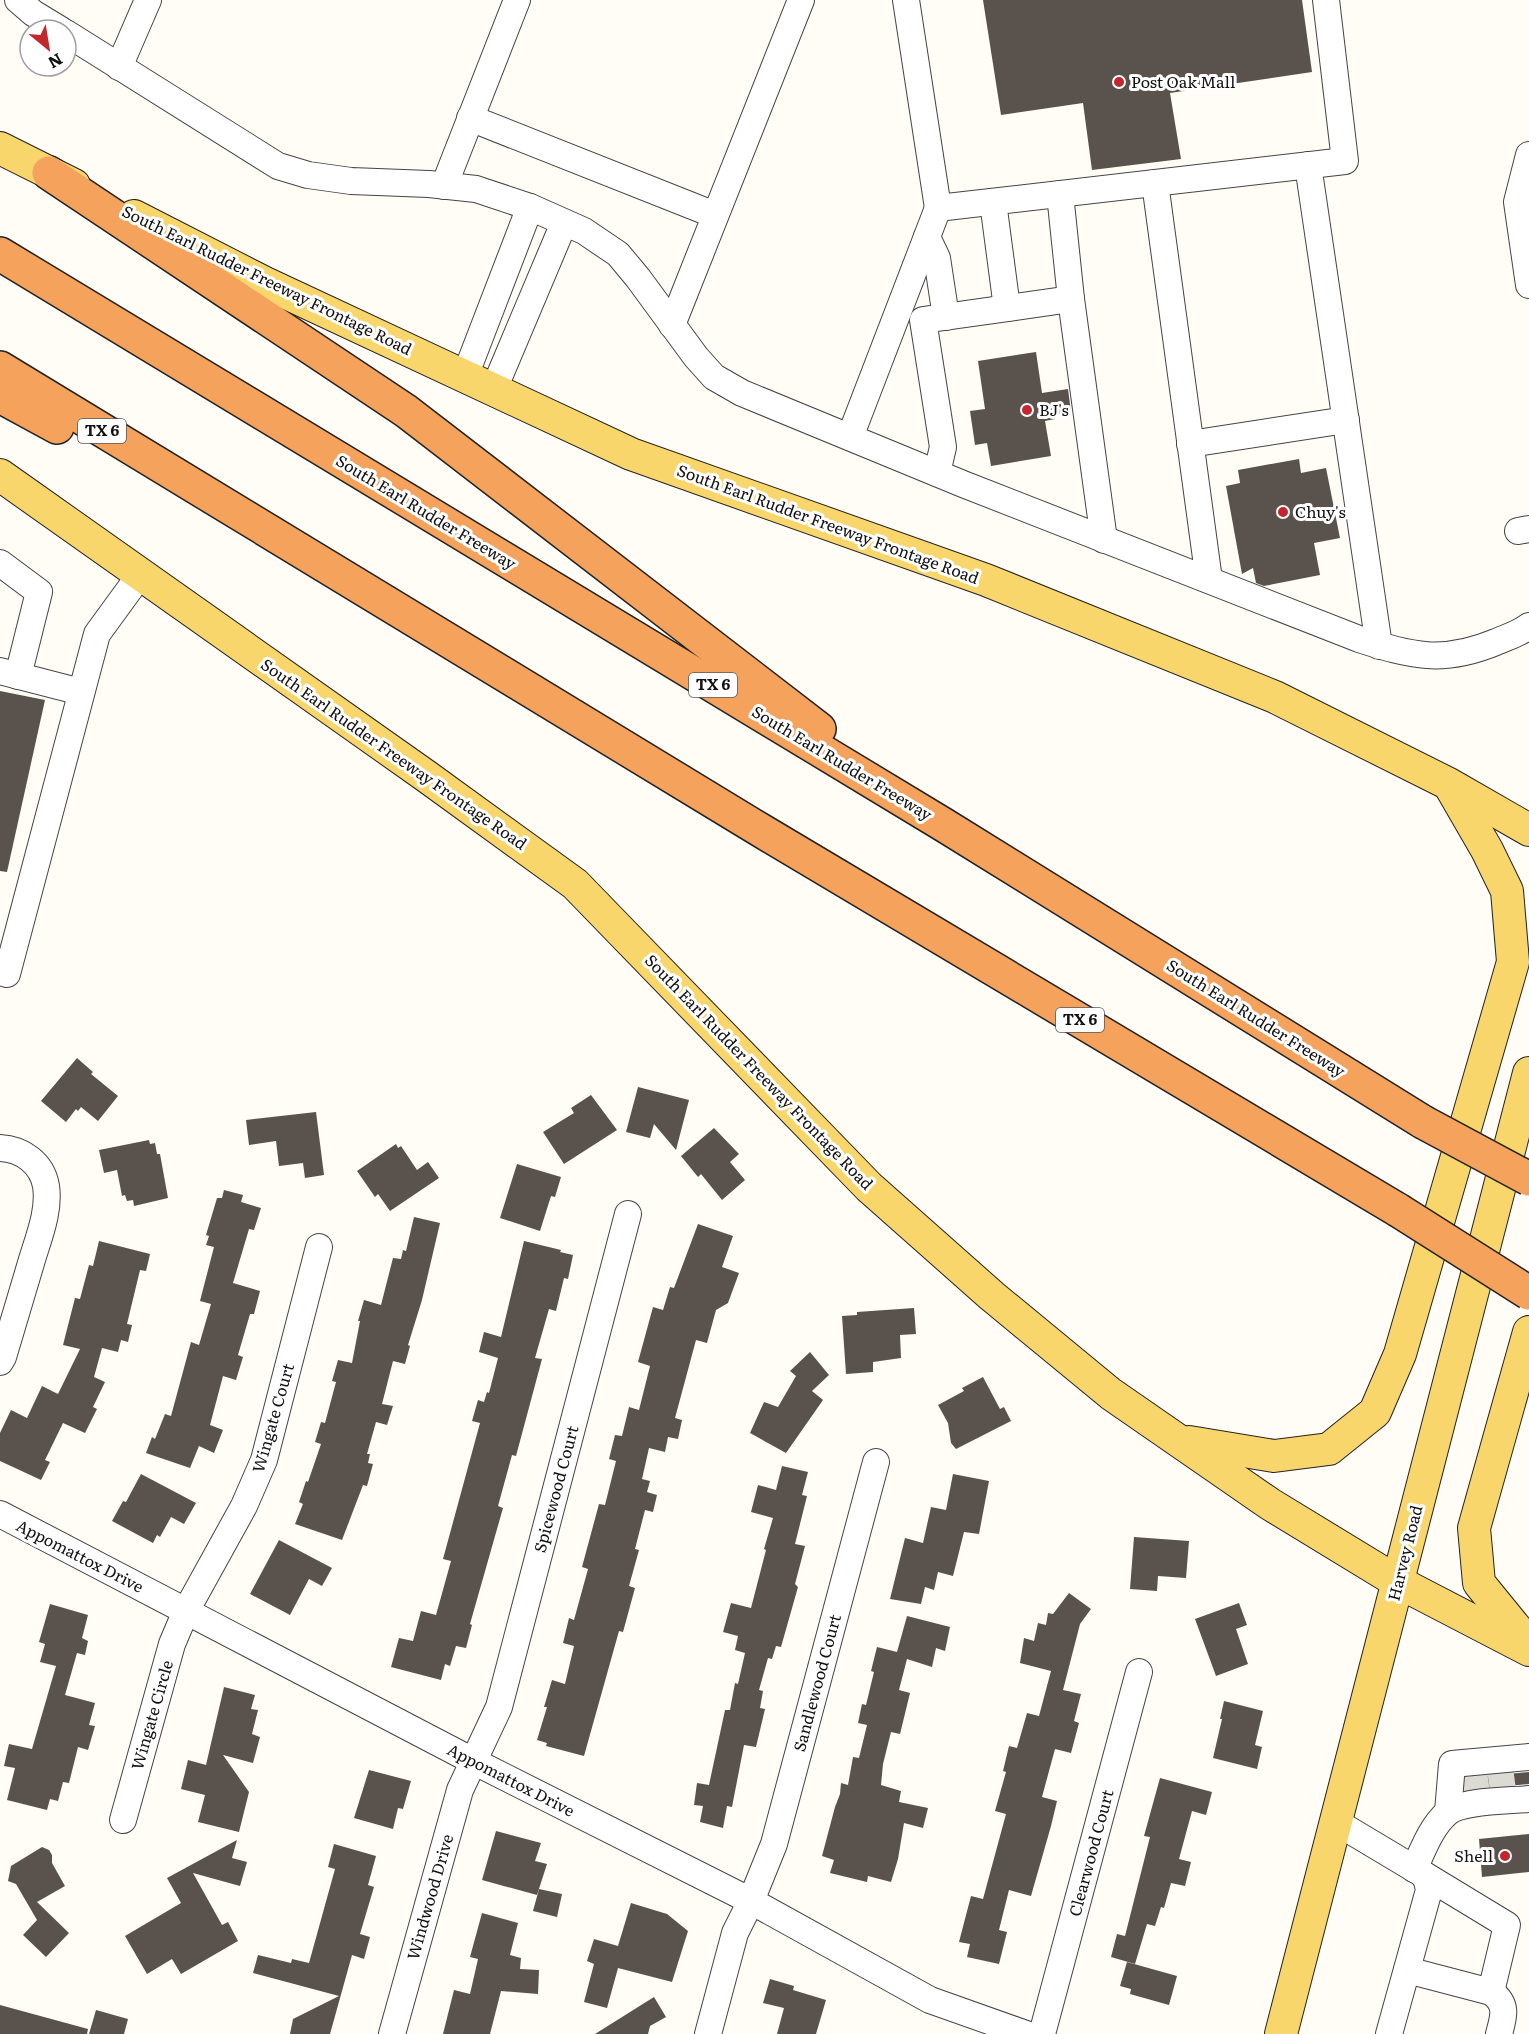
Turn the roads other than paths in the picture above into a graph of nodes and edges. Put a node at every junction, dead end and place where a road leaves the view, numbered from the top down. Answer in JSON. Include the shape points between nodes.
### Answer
{"nodes":[{"id":1,"x":148,"y":0,"type":"edge"},
{"id":2,"x":517,"y":0,"type":"edge"},
{"id":3,"x":801,"y":0,"type":"edge"},
{"id":4,"x":906,"y":0,"type":"edge"},
{"id":5,"x":1326,"y":0,"type":"edge"},
{"id":6,"x":28,"y":2,"type":"edge"},
{"id":7,"x":47,"y":18,"type":"edge"},
{"id":8,"x":78,"y":41,"type":"edge"},
{"id":9,"x":119,"y":67,"type":"junction"},
{"id":10,"x":471,"y":118,"type":"junction"},
{"id":11,"x":0,"y":148,"type":"edge"},
{"id":12,"x":1529,"y":155,"type":"edge"},
{"id":13,"x":1308,"y":165,"type":"junction"},
{"id":14,"x":49,"y":173,"type":"junction"},
{"id":15,"x":1155,"y":183,"type":"junction"},
{"id":16,"x":444,"y":186,"type":"junction"},
{"id":17,"x":1060,"y":194,"type":"junction"},
{"id":18,"x":993,"y":202,"type":"junction"},
{"id":19,"x":530,"y":207,"type":"junction"},
{"id":20,"x":938,"y":208,"type":"junction"},
{"id":21,"x":715,"y":215,"type":"junction"},
{"id":22,"x":564,"y":222,"type":"junction"},
{"id":23,"x":927,"y":237,"type":"junction"},
{"id":24,"x":0,"y":254,"type":"edge"},
{"id":25,"x":1529,"y":285,"type":"edge"},
{"id":26,"x":1071,"y":298,"type":"junction"},
{"id":27,"x":1007,"y":308,"type":"junction"},
{"id":28,"x":896,"y":318,"type":"junction"},
{"id":29,"x":934,"y":318,"type":"junction"},
{"id":30,"x":672,"y":325,"type":"junction"},
{"id":31,"x":0,"y":368,"type":"edge"},
{"id":32,"x":465,"y":376,"type":"junction"},
{"id":33,"x":494,"y":389,"type":"junction"},
{"id":34,"x":0,"y":396,"type":"edge"},
{"id":35,"x":1346,"y":420,"type":"junction"},
{"id":36,"x":850,"y":437,"type":"junction"},
{"id":37,"x":1191,"y":444,"type":"junction"},
{"id":38,"x":937,"y":473,"type":"junction"},
{"id":39,"x":0,"y":475,"type":"edge"},
{"id":40,"x":203,"y":493,"type":"junction"},
{"id":41,"x":1104,"y":540,"type":"junction"},
{"id":42,"x":0,"y":563,"type":"edge"},
{"id":43,"x":140,"y":575,"type":"junction"},
{"id":44,"x":1209,"y":580,"type":"junction"},
{"id":45,"x":1529,"y":626,"type":"edge"},
{"id":46,"x":1379,"y":646,"type":"junction"},
{"id":47,"x":9,"y":673,"type":"edge"},
{"id":48,"x":81,"y":692,"type":"junction"},
{"id":49,"x":1449,"y":784,"type":"junction"},
{"id":50,"x":944,"y":825,"type":"junction"},
{"id":51,"x":1529,"y":830,"type":"edge"},
{"id":52,"x":0,"y":972,"type":"edge"},
{"id":53,"x":1529,"y":1072,"type":"edge"},
{"id":54,"x":0,"y":1148,"type":"edge"},
{"id":55,"x":1529,"y":1179,"type":"edge"},
{"id":56,"x":628,"y":1214,"type":"dead end"},
{"id":57,"x":319,"y":1247,"type":"dead end"},
{"id":58,"x":1529,"y":1293,"type":"edge"},
{"id":59,"x":1529,"y":1332,"type":"edge"},
{"id":60,"x":0,"y":1362,"type":"edge"},
{"id":61,"x":1176,"y":1439,"type":"junction"},
{"id":62,"x":876,"y":1462,"type":"dead end"},
{"id":63,"x":0,"y":1514,"type":"edge"},
{"id":64,"x":1398,"y":1582,"type":"junction"},
{"id":65,"x":186,"y":1611,"type":"junction"},
{"id":66,"x":1529,"y":1644,"type":"edge"},
{"id":67,"x":1529,"y":1650,"type":"edge"},
{"id":68,"x":1139,"y":1672,"type":"dead end"},
{"id":69,"x":1528,"y":1759,"type":"edge"},
{"id":70,"x":473,"y":1761,"type":"junction"},
{"id":71,"x":1475,"y":1782,"type":"junction"},
{"id":72,"x":1507,"y":1784,"type":"edge"},
{"id":73,"x":1448,"y":1812,"type":"junction"},
{"id":74,"x":123,"y":1820,"type":"dead end"},
{"id":75,"x":1336,"y":1822,"type":"junction"},
{"id":76,"x":1418,"y":1872,"type":"junction"},
{"id":77,"x":751,"y":1902,"type":"junction"},
{"id":78,"x":1518,"y":1930,"type":"edge"},
{"id":79,"x":1407,"y":1970,"type":"junction"},
{"id":80,"x":1491,"y":1992,"type":"junction"},
{"id":81,"x":392,"y":2034,"type":"edge"},
{"id":82,"x":708,"y":2034,"type":"edge"},
{"id":83,"x":1026,"y":2034,"type":"edge"},
{"id":84,"x":1042,"y":2034,"type":"edge"},
{"id":85,"x":1281,"y":2034,"type":"edge"},
{"id":86,"x":1389,"y":2034,"type":"edge"},
{"id":87,"x":1499,"y":2034,"type":"edge"}],
"edges":[{"from":1,"to":9,"type":"street"},
{"from":2,"to":10,"type":"street"},
{"from":3,"to":21,"type":"street"},
{"from":4,"to":20,"type":"street"},
{"from":5,"to":13,"type":"street","via":[[1345,161]]},
{"from":6,"to":7,"type":"street"},
{"from":8,"to":9,"type":"street"},
{"from":9,"to":16,"type":"street","via":[[278,166],[351,181]]},
{"from":10,"to":16,"type":"street"},
{"from":10,"to":21,"type":"street"},
{"from":11,"to":14,"type":"main road","name":"South Earl Rudder Freeway Frontage Road"},
{"from":12,"to":25,"type":"street","via":[[1517,202]]},
{"from":13,"to":15,"type":"street"},
{"from":13,"to":35,"type":"street"},
{"from":14,"to":32,"type":"main road","name":"South Earl Rudder Freeway Frontage Road","via":[[265,283]]},
{"from":14,"to":50,"type":"highway","via":[[406,411]]},
{"from":15,"to":17,"type":"street"},
{"from":15,"to":37,"type":"street"},
{"from":16,"to":19,"type":"street","via":[[476,189]]},
{"from":17,"to":18,"type":"street"},
{"from":17,"to":26,"type":"street"},
{"from":18,"to":20,"type":"street"},
{"from":18,"to":27,"type":"street"},
{"from":19,"to":22,"type":"street"},
{"from":19,"to":32,"type":"street"},
{"from":20,"to":23,"type":"street"},
{"from":21,"to":30,"type":"street"},
{"from":22,"to":30,"type":"street","via":[[618,254]]},
{"from":22,"to":33,"type":"street"},
{"from":23,"to":28,"type":"street"},
{"from":23,"to":29,"type":"street","via":[[937,258]]},
{"from":24,"to":50,"type":"highway","name":"South Earl Rudder Freeway","number":"TX 6"},
{"from":26,"to":27,"type":"street"},
{"from":26,"to":41,"type":"street"},
{"from":27,"to":29,"type":"street"},
{"from":28,"to":29,"type":"street"},
{"from":28,"to":36,"type":"street"},
{"from":29,"to":38,"type":"street","via":[[943,447]]},
{"from":30,"to":36,"type":"street","via":[[714,377],[742,393]]},
{"from":31,"to":40,"type":"highway","number":"TX 6"},
{"from":32,"to":33,"type":"main road","name":"South Earl Rudder Freeway Frontage Road"},
{"from":33,"to":49,"type":"main road","name":"South Earl Rudder Freeway Frontage Road","via":[[631,454],[986,580],[1275,697]]},
{"from":34,"to":40,"type":"highway","via":[[96,448]]},
{"from":35,"to":37,"type":"street"},
{"from":35,"to":46,"type":"street"},
{"from":36,"to":38,"type":"street"},
{"from":37,"to":44,"type":"street"},
{"from":38,"to":41,"type":"street"},
{"from":39,"to":43,"type":"main road","name":"South Earl Rudder Freeway Frontage Road"},
{"from":40,"to":58,"type":"highway","number":"TX 6","bridge":true,"via":[[1398,1210]]},
{"from":41,"to":44,"type":"street"},
{"from":42,"to":47,"type":"street","via":[[39,592]]},
{"from":43,"to":48,"type":"street","via":[[97,634]]},
{"from":43,"to":61,"type":"main road","name":"South Earl Rudder Freeway Frontage Road","via":[[576,884],[869,1186],[992,1296],[1112,1395]]},
{"from":44,"to":46,"type":"street"},
{"from":45,"to":46,"type":"street","via":[[1473,652],[1439,657]]},
{"from":47,"to":48,"type":"street"},
{"from":48,"to":52,"type":"street","via":[[7,974]]},
{"from":49,"to":51,"type":"main road","name":"South Earl Rudder Freeway Frontage Road"},
{"from":49,"to":61,"type":"main road","via":[[1507,891],[1513,962],[1392,1373],[1375,1412],[1329,1449],[1274,1456]]},
{"from":50,"to":55,"type":"highway","name":"South Earl Rudder Freeway","number":"TX 6","bridge":true,"via":[[1423,1122]]},
{"from":53,"to":64,"type":"main road","name":"Harvey Road"},
{"from":54,"to":60,"type":"street","via":[[27,1155],[40,1169],[46,1186],[45,1216]]},
{"from":56,"to":70,"type":"street","name":"Spicewood Court","via":[[499,1707]]},
{"from":57,"to":65,"type":"street","name":"Wingate Court","via":[[264,1460],[244,1506]]},
{"from":59,"to":66,"type":"main road","via":[[1474,1528],[1479,1583]]},
{"from":61,"to":64,"type":"main road","name":"South Earl Rudder Freeway Frontage Road","via":[[1270,1504]]},
{"from":62,"to":77,"type":"street","name":"Sandlewood Court","via":[[774,1844]]},
{"from":63,"to":65,"type":"street","name":"Appomattox Drive"},
{"from":64,"to":67,"type":"main road","name":"South Earl Rudder Freeway Frontage Road"},
{"from":64,"to":75,"type":"main road","name":"Harvey Road"},
{"from":65,"to":70,"type":"street","name":"Appomattox Drive"},
{"from":65,"to":74,"type":"street","name":"Wingate Circle","via":[[172,1644]]},
{"from":68,"to":84,"type":"street","name":"Clearwood Court"},
{"from":69,"to":72,"type":"street"},
{"from":70,"to":77,"type":"street","name":"Appomattox Drive"},
{"from":70,"to":81,"type":"street","name":"Windwood Drive","via":[[460,1790]]},
{"from":71,"to":72,"type":"street"},
{"from":71,"to":72,"type":"street"},
{"from":71,"to":73,"type":"street","via":[[1463,1805]]},
{"from":71,"to":73,"type":"street","via":[[1452,1764]]},
{"from":73,"to":76,"type":"street","via":[[1435,1828]]},
{"from":75,"to":76,"type":"street"},
{"from":75,"to":85,"type":"main road","name":"Harvey Road"},
{"from":76,"to":78,"type":"street"},
{"from":76,"to":79,"type":"street","via":[[1429,1890]]},
{"from":77,"to":82,"type":"street","name":"Sandlewood Court","via":[[735,1933]]},
{"from":77,"to":83,"type":"street","name":"Appomattox Drive","via":[[930,2000]]},
{"from":78,"to":80,"type":"street"},
{"from":79,"to":80,"type":"street"},
{"from":79,"to":86,"type":"street"},
{"from":80,"to":87,"type":"street","via":[[1505,2012]]}]}
